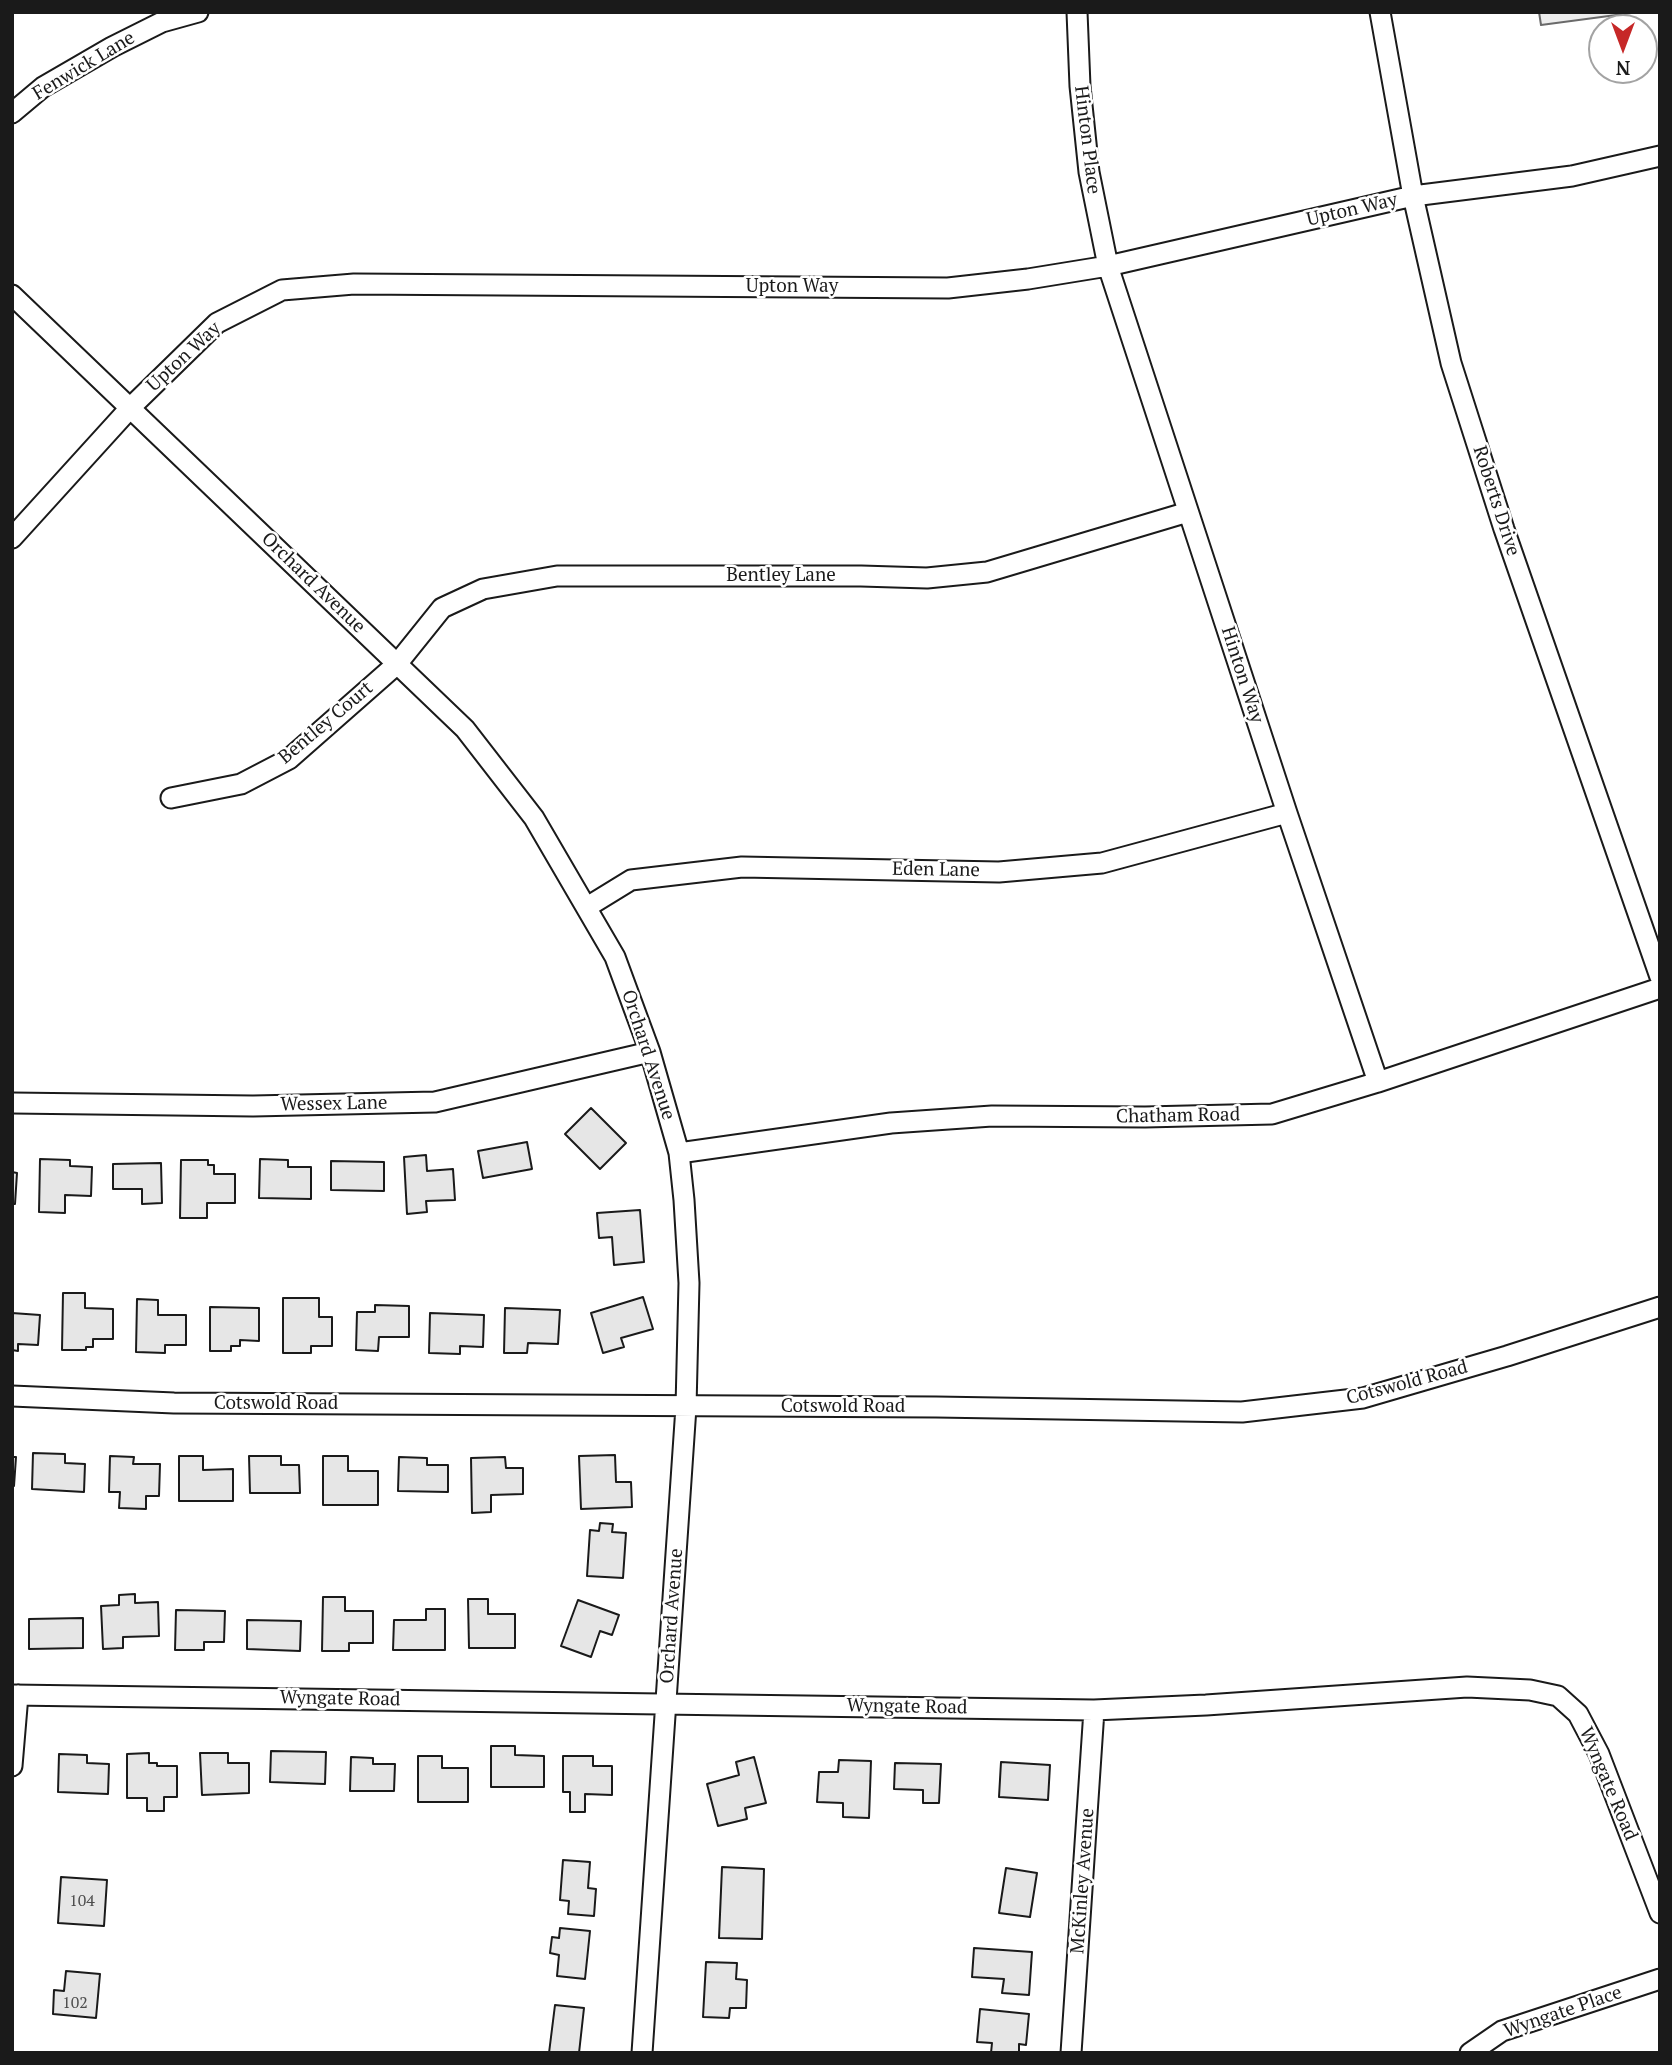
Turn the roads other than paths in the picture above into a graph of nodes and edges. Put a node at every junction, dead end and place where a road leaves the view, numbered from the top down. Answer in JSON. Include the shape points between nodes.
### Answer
{"nodes":[{"id":1,"x":198,"y":12,"type":"edge"},
{"id":2,"x":1077,"y":12,"type":"edge"},
{"id":3,"x":1380,"y":12,"type":"edge"},
{"id":4,"x":12,"y":113,"type":"edge"},
{"id":5,"x":1660,"y":156,"type":"edge"},
{"id":6,"x":1413,"y":196,"type":"junction"},
{"id":7,"x":1108,"y":266,"type":"junction"},
{"id":8,"x":12,"y":295,"type":"edge"},
{"id":9,"x":131,"y":407,"type":"junction"},
{"id":10,"x":1188,"y":512,"type":"junction"},
{"id":11,"x":12,"y":538,"type":"edge"},
{"id":12,"x":397,"y":664,"type":"junction"},
{"id":13,"x":171,"y":798,"type":"dead end"},
{"id":14,"x":1287,"y":813,"type":"junction"},
{"id":15,"x":587,"y":907,"type":"junction"},
{"id":16,"x":1660,"y":977,"type":"edge"},
{"id":17,"x":1660,"y":988,"type":"edge"},
{"id":18,"x":650,"y":1052,"type":"junction"},
{"id":19,"x":1378,"y":1082,"type":"junction"},
{"id":20,"x":12,"y":1103,"type":"edge"},
{"id":21,"x":679,"y":1153,"type":"junction"},
{"id":22,"x":1660,"y":1307,"type":"edge"},
{"id":23,"x":12,"y":1396,"type":"edge"},
{"id":24,"x":687,"y":1407,"type":"junction"},
{"id":25,"x":15,"y":1695,"type":"edge"},
{"id":26,"x":666,"y":1704,"type":"junction"},
{"id":27,"x":1094,"y":1710,"type":"junction"},
{"id":28,"x":12,"y":1766,"type":"edge"},
{"id":29,"x":1660,"y":1913,"type":"edge"},
{"id":30,"x":1660,"y":1979,"type":"edge"},
{"id":31,"x":642,"y":2053,"type":"edge"},
{"id":32,"x":1071,"y":2053,"type":"edge"},
{"id":33,"x":1469,"y":2053,"type":"edge"}],
"edges":[{"from":1,"to":4,"type":"street","name":"Fenwick Lane","via":[[162,22],[112,47],[43,87]]},
{"from":2,"to":7,"type":"street","name":"Hinton Place","via":[[1089,172]]},
{"from":3,"to":6,"type":"street","name":"Roberts Drive"},
{"from":5,"to":6,"type":"street","name":"Upton Way","via":[[1572,176]]},
{"from":6,"to":7,"type":"street","name":"Upton Way"},
{"from":6,"to":16,"type":"street","name":"Roberts Drive","via":[[1451,363]]},
{"from":7,"to":9,"type":"street","name":"Upton Way","via":[[948,288],[354,284],[282,290],[217,323]]},
{"from":7,"to":10,"type":"street","name":"Hinton Way"},
{"from":8,"to":9,"type":"street","name":"Orchard Avenue"},
{"from":9,"to":11,"type":"street","name":"Upton Way"},
{"from":9,"to":12,"type":"street","name":"Orchard Avenue"},
{"from":10,"to":12,"type":"street","name":"Bentley Lane","via":[[987,572],[928,578],[556,576],[483,589],[442,608]]},
{"from":10,"to":14,"type":"street","name":"Hinton Way"},
{"from":12,"to":13,"type":"street","name":"Bentley Court","via":[[289,759],[241,784]]},
{"from":12,"to":15,"type":"street","name":"Orchard Avenue","via":[[465,729],[519,798]]},
{"from":14,"to":15,"type":"street","name":"Eden Lane","via":[[1101,863],[999,872],[742,867],[631,880]]},
{"from":14,"to":19,"type":"street","name":"Hinton Way"},
{"from":15,"to":18,"type":"street","name":"Orchard Avenue","via":[[615,957]]},
{"from":17,"to":19,"type":"street","name":"Chatham Road"},
{"from":18,"to":20,"type":"street","name":"Wessex Lane","via":[[435,1102],[253,1106]]},
{"from":18,"to":21,"type":"street","name":"Orchard Avenue"},
{"from":19,"to":21,"type":"street","name":"Chatham Road","via":[[1272,1114],[992,1116],[891,1123]]},
{"from":21,"to":24,"type":"street","name":"Orchard Avenue","via":[[689,1283]]},
{"from":22,"to":24,"type":"street","name":"Cotswold Road","via":[[1363,1398],[1242,1412]]},
{"from":23,"to":24,"type":"street","name":"Cotswold Road","via":[[174,1403]]},
{"from":24,"to":26,"type":"street","name":"Orchard Avenue"},
{"from":25,"to":26,"type":"street","name":"Wyngate Road"},
{"from":25,"to":28,"type":"street"},
{"from":26,"to":27,"type":"street","name":"Wyngate Road"},
{"from":26,"to":31,"type":"street","name":"Orchard Avenue"},
{"from":27,"to":29,"type":"street","name":"Wyngate Road","via":[[1467,1687],[1558,1696],[1578,1714],[1599,1754]]},
{"from":27,"to":32,"type":"street","name":"McKinley Avenue"},
{"from":30,"to":33,"type":"street","name":"Wyngate Place","via":[[1502,2031]]}]}
